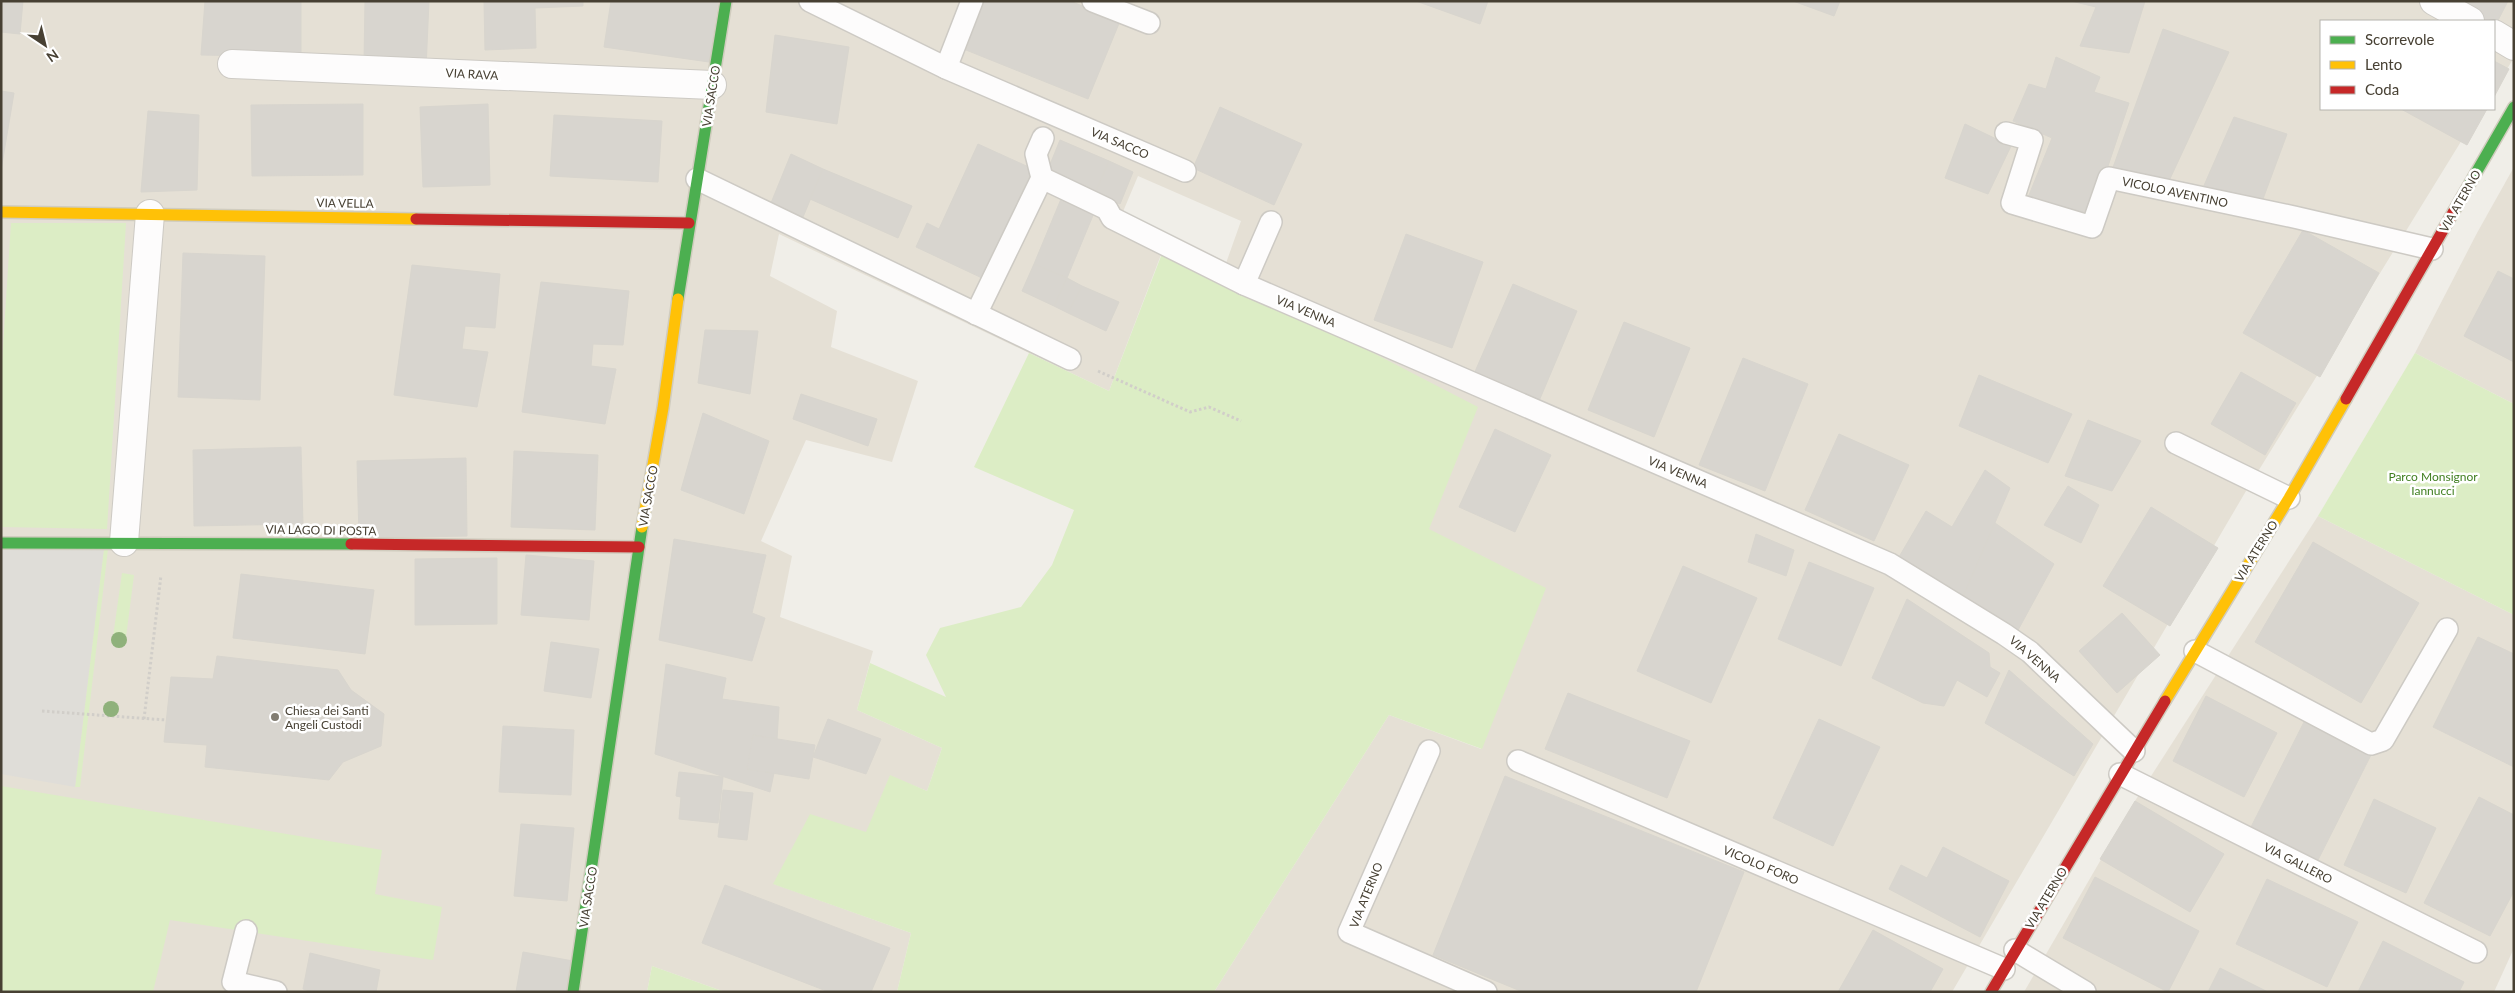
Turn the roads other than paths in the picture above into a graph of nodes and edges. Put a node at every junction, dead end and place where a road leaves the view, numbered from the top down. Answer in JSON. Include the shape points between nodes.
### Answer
{"nodes":[{"id":1,"x":726,"y":1,"type":"edge"},
{"id":2,"x":810,"y":1,"type":"edge"},
{"id":3,"x":972,"y":1,"type":"edge"},
{"id":4,"x":1093,"y":1,"type":"edge"},
{"id":5,"x":2434,"y":1,"type":"edge"},
{"id":6,"x":2468,"y":20,"type":"edge"},
{"id":7,"x":1149,"y":23,"type":"dead end"},
{"id":8,"x":2495,"y":35,"type":"edge"},
{"id":9,"x":2514,"y":46,"type":"edge"},
{"id":10,"x":232,"y":64,"type":"dead end"},
{"id":11,"x":946,"y":68,"type":"junction"},
{"id":12,"x":712,"y":85,"type":"junction"},
{"id":13,"x":2514,"y":106,"type":"edge"},
{"id":14,"x":2006,"y":133,"type":"dead end"},
{"id":15,"x":1043,"y":138,"type":"dead end"},
{"id":16,"x":1186,"y":171,"type":"dead end"},
{"id":17,"x":1042,"y":178,"type":"junction"},
{"id":18,"x":697,"y":179,"type":"junction"},
{"id":19,"x":1,"y":212,"type":"edge"},
{"id":20,"x":150,"y":214,"type":"junction"},
{"id":21,"x":1271,"y":222,"type":"dead end"},
{"id":22,"x":689,"y":223,"type":"junction"},
{"id":23,"x":2432,"y":249,"type":"junction"},
{"id":24,"x":1244,"y":284,"type":"junction"},
{"id":25,"x":976,"y":314,"type":"junction"},
{"id":26,"x":1070,"y":359,"type":"road end"},
{"id":27,"x":2176,"y":443,"type":"dead end"},
{"id":28,"x":2289,"y":498,"type":"junction"},
{"id":29,"x":124,"y":542,"type":"junction"},
{"id":30,"x":1,"y":543,"type":"edge"},
{"id":31,"x":640,"y":548,"type":"junction"},
{"id":32,"x":2447,"y":629,"type":"dead end"},
{"id":33,"x":2195,"y":651,"type":"junction"},
{"id":34,"x":1429,"y":751,"type":"dead end"},
{"id":35,"x":2134,"y":751,"type":"junction"},
{"id":36,"x":1518,"y":761,"type":"dead end"},
{"id":37,"x":2120,"y":774,"type":"junction"},
{"id":38,"x":246,"y":931,"type":"dead end"},
{"id":39,"x":2014,"y":950,"type":"junction"},
{"id":40,"x":2476,"y":952,"type":"dead end"},
{"id":41,"x":2004,"y":969,"type":"junction"},
{"id":42,"x":276,"y":992,"type":"edge"},
{"id":43,"x":573,"y":992,"type":"edge"},
{"id":44,"x":1486,"y":992,"type":"edge"},
{"id":45,"x":1991,"y":992,"type":"edge"},
{"id":46,"x":2085,"y":992,"type":"edge"}],
"edges":[{"from":1,"to":12,"type":"street","name":"VIA SACCO"},
{"from":2,"to":11,"type":"lane","name":"VIA SACCO"},
{"from":3,"to":11,"type":"lane"},
{"from":4,"to":7,"type":"lane"},
{"from":5,"to":6,"type":"street"},
{"from":8,"to":9,"type":"street"},
{"from":10,"to":12,"type":"street","name":"VIA RAVA"},
{"from":11,"to":16,"type":"lane","name":"VIA SACCO"},
{"from":12,"to":18,"type":"street","name":"VIA SACCO"},
{"from":13,"to":23,"type":"street","name":"VIA ATERNO"},
{"from":14,"to":23,"type":"lane","name":"VICOLO AVENTINO","via":[[2032,140],[2012,203],[2092,226],[2109,178]]},
{"from":15,"to":17,"type":"lane","via":[[1036,154]]},
{"from":17,"to":24,"type":"lane","name":"VIA VENNA","via":[[1107,209],[1112,218]]},
{"from":17,"to":25,"type":"lane"},
{"from":18,"to":22,"type":"street","name":"VIA SACCO"},
{"from":18,"to":25,"type":"lane"},
{"from":19,"to":20,"type":"street","name":"VIA VELLA"},
{"from":20,"to":22,"type":"street","name":"VIA VELLA"},
{"from":20,"to":29,"type":"street"},
{"from":21,"to":24,"type":"lane"},
{"from":22,"to":31,"type":"street","name":"VIA SACCO"},
{"from":23,"to":28,"type":"street","name":"VIA ATERNO"},
{"from":24,"to":35,"type":"lane","name":"VIA VENNA","via":[[1890,564],[2030,652]]},
{"from":25,"to":26,"type":"lane"},
{"from":27,"to":28,"type":"lane"},
{"from":28,"to":33,"type":"street","name":"VIA ATERNO"},
{"from":29,"to":30,"type":"street","name":"VIA LAGO DI POSTA"},
{"from":29,"to":31,"type":"street","name":"VIA LAGO DI POSTA"},
{"from":31,"to":43,"type":"street","name":"VIA SACCO"},
{"from":32,"to":33,"type":"lane","via":[[2383,740],[2371,744]]},
{"from":33,"to":35,"type":"street","name":"VIA ATERNO"},
{"from":34,"to":44,"type":"lane","name":"VIA ATERNO","via":[[1349,932]]},
{"from":35,"to":37,"type":"street","name":"VIA ATERNO"},
{"from":36,"to":41,"type":"lane","name":"VICOLO FORO"},
{"from":37,"to":39,"type":"street","name":"VIA ATERNO"},
{"from":37,"to":40,"type":"lane","name":"VIA GALLERO"},
{"from":38,"to":42,"type":"lane","via":[[233,982]]},
{"from":39,"to":41,"type":"street","name":"VIA ATERNO"},
{"from":39,"to":46,"type":"lane"},
{"from":41,"to":45,"type":"street","name":"VIA ATERNO"}]}
